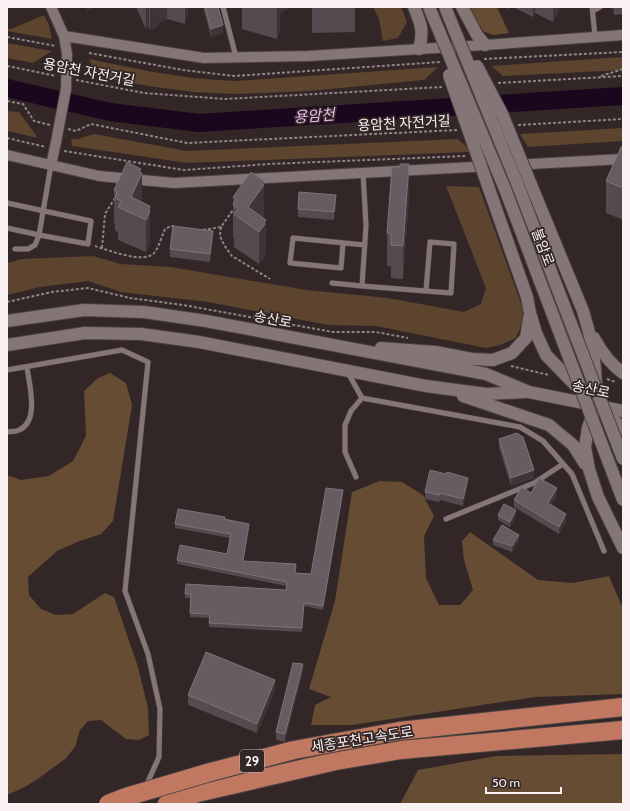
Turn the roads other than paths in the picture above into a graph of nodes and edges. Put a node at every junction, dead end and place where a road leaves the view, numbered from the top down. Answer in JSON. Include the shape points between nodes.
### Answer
{"nodes":[{"id":1,"x":51,"y":7,"type":"edge"},
{"id":2,"x":223,"y":7,"type":"edge"},
{"id":3,"x":414,"y":7,"type":"edge"},
{"id":4,"x":428,"y":7,"type":"edge"},
{"id":5,"x":446,"y":7,"type":"edge"},
{"id":6,"x":462,"y":7,"type":"edge"},
{"id":7,"x":600,"y":7,"type":"edge"},
{"id":8,"x":592,"y":9,"type":"edge"},
{"id":9,"x":623,"y":35,"type":"edge"},
{"id":10,"x":64,"y":36,"type":"junction"},
{"id":11,"x":595,"y":36,"type":"junction"},
{"id":12,"x":485,"y":45,"type":"junction"},
{"id":13,"x":420,"y":49,"type":"junction"},
{"id":14,"x":236,"y":57,"type":"junction"},
{"id":15,"x":7,"y":155,"type":"edge"},
{"id":16,"x":623,"y":159,"type":"edge"},
{"id":17,"x":51,"y":165,"type":"junction"},
{"id":18,"x":363,"y":172,"type":"junction"},
{"id":19,"x":7,"y":203,"type":"edge"},
{"id":20,"x":43,"y":211,"type":"junction"},
{"id":21,"x":7,"y":228,"type":"edge"},
{"id":22,"x":39,"y":234,"type":"junction"},
{"id":23,"x":343,"y":243,"type":"junction"},
{"id":24,"x":365,"y":245,"type":"junction"},
{"id":25,"x":15,"y":249,"type":"dead end"},
{"id":26,"x":332,"y":283,"type":"dead end"},
{"id":27,"x":362,"y":286,"type":"junction"},
{"id":28,"x":426,"y":291,"type":"junction"},
{"id":29,"x":530,"y":313,"type":"junction"},
{"id":30,"x":7,"y":321,"type":"edge"},
{"id":31,"x":589,"y":330,"type":"junction"},
{"id":32,"x":7,"y":345,"type":"edge"},
{"id":33,"x":333,"y":346,"type":"junction"},
{"id":34,"x":27,"y":367,"type":"junction"},
{"id":35,"x":7,"y":370,"type":"edge"},
{"id":36,"x":346,"y":370,"type":"junction"},
{"id":37,"x":620,"y":378,"type":"edge"},
{"id":38,"x":435,"y":386,"type":"junction"},
{"id":39,"x":529,"y":392,"type":"junction"},
{"id":40,"x":362,"y":398,"type":"junction"},
{"id":41,"x":595,"y":406,"type":"junction"},
{"id":42,"x":623,"y":411,"type":"edge"},
{"id":43,"x":623,"y":429,"type":"edge"},
{"id":44,"x":7,"y":432,"type":"edge"},
{"id":45,"x":623,"y":459,"type":"edge"},
{"id":46,"x":563,"y":464,"type":"junction"},
{"id":47,"x":589,"y":469,"type":"junction"},
{"id":48,"x":356,"y":477,"type":"dead end"},
{"id":49,"x":623,"y":500,"type":"edge"},
{"id":50,"x":446,"y":519,"type":"dead end"},
{"id":51,"x":623,"y":548,"type":"edge"},
{"id":52,"x":604,"y":551,"type":"dead end"},
{"id":53,"x":623,"y":707,"type":"edge"},
{"id":54,"x":623,"y":730,"type":"edge"},
{"id":55,"x":142,"y":797,"type":"dead end"},
{"id":56,"x":108,"y":804,"type":"edge"},
{"id":57,"x":167,"y":804,"type":"edge"}],
"edges":[{"from":1,"to":10,"type":"street"},
{"from":2,"to":14,"type":"lane"},
{"from":3,"to":13,"type":"street","via":[[422,24]]},
{"from":4,"to":29,"type":"street","bridge":true,"via":[[448,74],[527,297]]},
{"from":4,"to":49,"type":"street","name":"불암로","bridge":true,"via":[[505,189]]},
{"from":5,"to":31,"type":"street","bridge":true,"via":[[502,114]]},
{"from":5,"to":45,"type":"street","name":"불암로","bridge":true},
{"from":6,"to":12,"type":"street"},
{"from":7,"to":8,"type":"lane"},
{"from":8,"to":11,"type":"lane"},
{"from":9,"to":11,"type":"street"},
{"from":10,"to":14,"type":"street","via":[[204,58]]},
{"from":10,"to":17,"type":"street","bridge":true,"via":[[67,54],[66,89]]},
{"from":11,"to":12,"type":"street"},
{"from":12,"to":13,"type":"street"},
{"from":13,"to":14,"type":"street","via":[[308,56]]},
{"from":15,"to":17,"type":"street"},
{"from":16,"to":18,"type":"street"},
{"from":17,"to":18,"type":"street","via":[[99,176],[174,183]]},
{"from":17,"to":20,"type":"lane"},
{"from":18,"to":24,"type":"lane"},
{"from":19,"to":20,"type":"lane"},
{"from":20,"to":22,"type":"lane"},
{"from":20,"to":22,"type":"lane","via":[[91,221],[88,244]]},
{"from":21,"to":22,"type":"lane"},
{"from":22,"to":25,"type":"lane","via":[[35,245],[28,249]]},
{"from":23,"to":23,"type":"lane","via":[[293,238],[290,263],[341,268]]},
{"from":23,"to":24,"type":"lane"},
{"from":24,"to":27,"type":"lane"},
{"from":26,"to":27,"type":"lane"},
{"from":27,"to":28,"type":"lane"},
{"from":28,"to":28,"type":"lane","via":[[451,293],[454,244],[430,242]]},
{"from":29,"to":33,"type":"street","via":[[526,338],[512,353],[493,360],[435,352]]},
{"from":29,"to":41,"type":"street","via":[[546,355]]},
{"from":30,"to":33,"type":"street","name":"송산로","via":[[84,310],[144,312],[206,321]]},
{"from":31,"to":37,"type":"street"},
{"from":31,"to":41,"type":"street","via":[[596,375]]},
{"from":32,"to":36,"type":"street","name":"송산로","via":[[85,333],[141,334],[199,342]]},
{"from":33,"to":39,"type":"street","name":"송산로","via":[[486,374]]},
{"from":34,"to":35,"type":"lane"},
{"from":34,"to":44,"type":"lane","via":[[33,412],[27,424],[20,430]]},
{"from":34,"to":55,"type":"lane","via":[[122,350],[148,362],[125,591],[148,654],[160,709],[159,757]]},
{"from":36,"to":38,"type":"street","name":"송산로"},
{"from":36,"to":40,"type":"lane"},
{"from":38,"to":39,"type":"street","name":"송산로","via":[[486,394]]},
{"from":38,"to":47,"type":"street","via":[[549,425],[573,445]]},
{"from":39,"to":41,"type":"street","name":"송산로"},
{"from":40,"to":46,"type":"lane","via":[[520,427],[543,441]]},
{"from":40,"to":48,"type":"lane","via":[[351,410],[345,425],[344,452]]},
{"from":41,"to":42,"type":"street","name":"송산로"},
{"from":41,"to":43,"type":"street"},
{"from":41,"to":47,"type":"street","via":[[585,448]]},
{"from":46,"to":50,"type":"lane","via":[[534,483]]},
{"from":46,"to":52,"type":"lane","via":[[572,474]]},
{"from":47,"to":51,"type":"street","via":[[598,497]]},
{"from":53,"to":56,"type":"highway","name":"세종포천고속도로","number":"29","bridge":true,"via":[[399,731],[287,752],[207,773]]},
{"from":54,"to":57,"type":"highway","name":"세종포천고속도로","number":"29","via":[[401,750],[336,761],[212,789]]}]}
